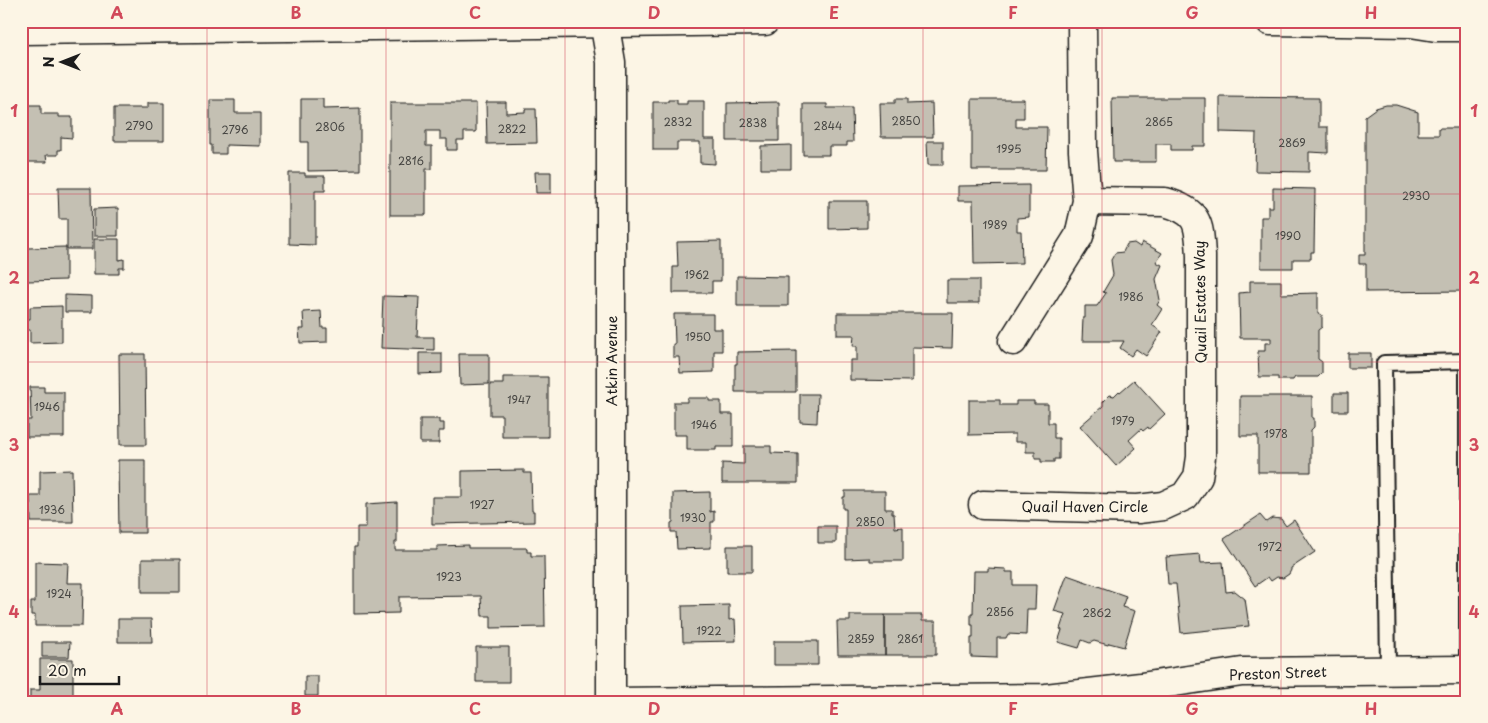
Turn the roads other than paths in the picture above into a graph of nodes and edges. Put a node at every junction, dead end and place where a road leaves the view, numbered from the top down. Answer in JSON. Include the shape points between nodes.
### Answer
{"nodes":[{"id":1,"x":765,"y":21,"type":"edge"},
{"id":2,"x":1082,"y":21,"type":"edge"},
{"id":3,"x":1270,"y":21,"type":"edge"},
{"id":4,"x":604,"y":22,"type":"edge"},
{"id":5,"x":1436,"y":24,"type":"edge"},
{"id":6,"x":172,"y":25,"type":"edge"},
{"id":7,"x":1467,"y":26,"type":"edge"},
{"id":8,"x":21,"y":30,"type":"edge"},
{"id":9,"x":1087,"y":201,"type":"junction"},
{"id":10,"x":1013,"y":341,"type":"dead end"},
{"id":11,"x":1467,"y":362,"type":"edge"},
{"id":12,"x":1185,"y":496,"type":"joint"},
{"id":13,"x":983,"y":505,"type":"dead end"},
{"id":14,"x":1388,"y":670,"type":"junction"},
{"id":15,"x":1467,"y":670,"type":"edge"},
{"id":16,"x":611,"y":702,"type":"edge"}],
"edges":[{"from":1,"to":4,"type":"street"},
{"from":2,"to":9,"type":"street","via":[[1083,151]]},
{"from":3,"to":5,"type":"street"},
{"from":4,"to":6,"type":"street"},
{"from":4,"to":16,"type":"street","name":"Atkin Avenue","via":[[611,62]]},
{"from":5,"to":7,"type":"street"},
{"from":6,"to":8,"type":"street"},
{"from":9,"to":10,"type":"street","via":[[1079,236]]},
{"from":9,"to":12,"type":"street","name":"Quail Estates Way","via":[[1165,202],[1189,212],[1197,221],[1201,256],[1201,457],[1198,476]]},
{"from":11,"to":14,"type":"lane","via":[[1384,364]]},
{"from":11,"to":15,"type":"lane"},
{"from":12,"to":13,"type":"street","name":"Quail Haven Circle","via":[[1163,506],[1138,509]]},
{"from":14,"to":15,"type":"street","name":"Preston Street"},
{"from":14,"to":16,"type":"street","name":"Preston Street","via":[[1242,672],[1046,698]]}]}
